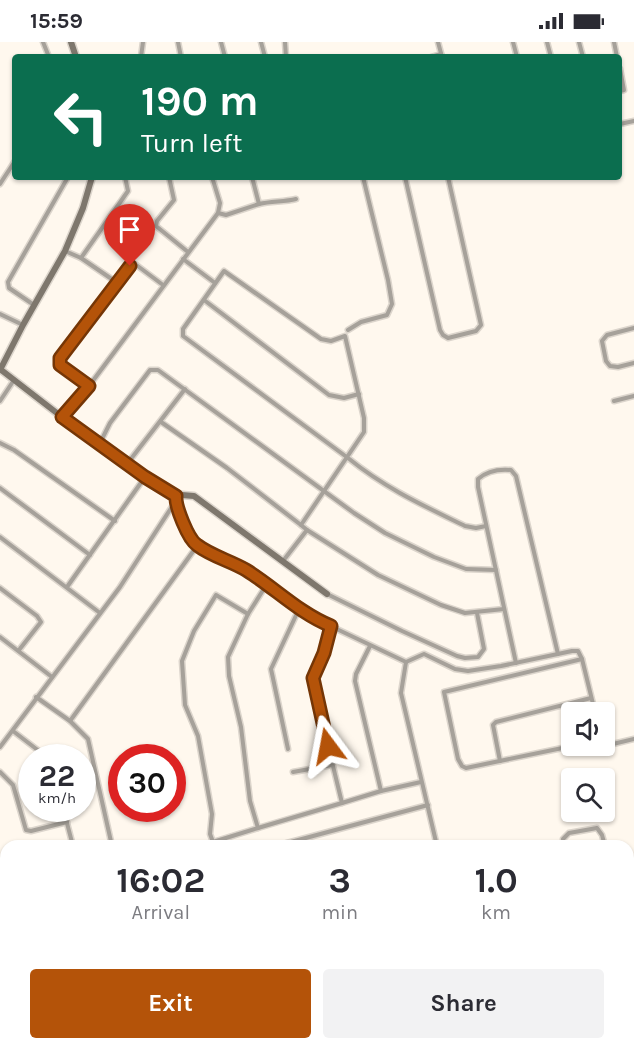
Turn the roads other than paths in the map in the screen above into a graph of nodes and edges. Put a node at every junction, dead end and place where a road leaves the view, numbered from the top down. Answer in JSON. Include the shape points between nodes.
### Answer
{"nodes":[{"id":1,"x":12,"y":165,"type":"edge"},
{"id":2,"x":66,"y":180,"type":"edge"},
{"id":3,"x":91,"y":180,"type":"edge"},
{"id":4,"x":126,"y":180,"type":"edge"},
{"id":5,"x":170,"y":180,"type":"edge"},
{"id":6,"x":213,"y":180,"type":"edge"},
{"id":7,"x":253,"y":180,"type":"edge"},
{"id":8,"x":364,"y":180,"type":"edge"},
{"id":9,"x":406,"y":180,"type":"edge"},
{"id":10,"x":449,"y":180,"type":"edge"},
{"id":11,"x":0,"y":183,"type":"edge"},
{"id":12,"x":296,"y":200,"type":"dead end"},
{"id":13,"x":259,"y":204,"type":"junction"},
{"id":14,"x":218,"y":213,"type":"junction"},
{"id":15,"x":65,"y":251,"type":"junction"},
{"id":16,"x":188,"y":252,"type":"junction"},
{"id":17,"x":81,"y":258,"type":"junction"},
{"id":18,"x":183,"y":259,"type":"junction"},
{"id":19,"x":116,"y":282,"type":"junction"},
{"id":20,"x":215,"y":283,"type":"junction"},
{"id":21,"x":163,"y":285,"type":"junction"},
{"id":22,"x":204,"y":300,"type":"junction"},
{"id":23,"x":34,"y":306,"type":"junction"},
{"id":24,"x":0,"y":314,"type":"edge"},
{"id":25,"x":23,"y":325,"type":"junction"},
{"id":26,"x":634,"y":328,"type":"edge"},
{"id":27,"x":348,"y":330,"type":"dead end"},
{"id":28,"x":634,"y":363,"type":"edge"},
{"id":29,"x":0,"y":369,"type":"edge"},
{"id":30,"x":14,"y":380,"type":"junction"},
{"id":31,"x":89,"y":386,"type":"junction"},
{"id":32,"x":185,"y":389,"type":"junction"},
{"id":33,"x":359,"y":394,"type":"junction"},
{"id":34,"x":634,"y":396,"type":"edge"},
{"id":35,"x":0,"y":401,"type":"edge"},
{"id":36,"x":614,"y":401,"type":"dead end"},
{"id":37,"x":62,"y":417,"type":"junction"},
{"id":38,"x":161,"y":422,"type":"junction"},
{"id":39,"x":2,"y":444,"type":"edge"},
{"id":40,"x":99,"y":444,"type":"junction"},
{"id":41,"x":0,"y":449,"type":"edge"},
{"id":42,"x":348,"y":458,"type":"junction"},
{"id":43,"x":127,"y":464,"type":"junction"},
{"id":44,"x":145,"y":477,"type":"junction"},
{"id":45,"x":0,"y":488,"type":"edge"},
{"id":46,"x":325,"y":491,"type":"junction"},
{"id":47,"x":176,"y":499,"type":"junction"},
{"id":48,"x":115,"y":521,"type":"junction"},
{"id":49,"x":301,"y":525,"type":"junction"},
{"id":50,"x":486,"y":526,"type":"junction"},
{"id":51,"x":307,"y":530,"type":"junction"},
{"id":52,"x":0,"y":537,"type":"edge"},
{"id":53,"x":197,"y":546,"type":"junction"},
{"id":54,"x":90,"y":555,"type":"junction"},
{"id":55,"x":282,"y":562,"type":"junction"},
{"id":56,"x":496,"y":570,"type":"junction"},
{"id":57,"x":267,"y":584,"type":"junction"},
{"id":58,"x":67,"y":587,"type":"junction"},
{"id":59,"x":0,"y":588,"type":"edge"},
{"id":60,"x":327,"y":594,"type":"joint"},
{"id":61,"x":299,"y":609,"type":"junction"},
{"id":62,"x":504,"y":609,"type":"junction"},
{"id":63,"x":100,"y":613,"type":"junction"},
{"id":64,"x":477,"y":613,"type":"junction"},
{"id":65,"x":248,"y":614,"type":"junction"},
{"id":66,"x":331,"y":626,"type":"junction"},
{"id":67,"x":0,"y":637,"type":"edge"},
{"id":68,"x":370,"y":646,"type":"junction"},
{"id":69,"x":19,"y":650,"type":"junction"},
{"id":70,"x":558,"y":654,"type":"junction"},
{"id":71,"x":582,"y":659,"type":"junction"},
{"id":72,"x":406,"y":662,"type":"junction"},
{"id":73,"x":516,"y":663,"type":"junction"},
{"id":74,"x":52,"y":676,"type":"junction"},
{"id":75,"x":36,"y":697,"type":"junction"},
{"id":76,"x":591,"y":698,"type":"junction"},
{"id":77,"x":592,"y":702,"type":"edge"},
{"id":78,"x":70,"y":721,"type":"junction"},
{"id":79,"x":13,"y":730,"type":"junction"},
{"id":80,"x":634,"y":739,"type":"edge"},
{"id":81,"x":30,"y":744,"type":"edge"},
{"id":82,"x":615,"y":744,"type":"edge"},
{"id":83,"x":0,"y":747,"type":"edge"},
{"id":84,"x":561,"y":748,"type":"edge"},
{"id":85,"x":288,"y":749,"type":"dead end"},
{"id":86,"x":500,"y":761,"type":"junction"},
{"id":87,"x":332,"y":765,"type":"junction"},
{"id":88,"x":0,"y":772,"type":"edge"},
{"id":89,"x":293,"y":772,"type":"dead end"},
{"id":90,"x":421,"y":782,"type":"junction"},
{"id":91,"x":381,"y":791,"type":"junction"},
{"id":92,"x":342,"y":802,"type":"junction"},
{"id":93,"x":18,"y":803,"type":"edge"},
{"id":94,"x":428,"y":805,"type":"junction"},
{"id":95,"x":23,"y":822,"type":"edge"},
{"id":96,"x":67,"y":822,"type":"joint"},
{"id":97,"x":258,"y":828,"type":"junction"},
{"id":98,"x":72,"y":840,"type":"edge"},
{"id":99,"x":111,"y":840,"type":"edge"},
{"id":100,"x":212,"y":840,"type":"edge"},
{"id":101,"x":219,"y":840,"type":"edge"},
{"id":102,"x":298,"y":840,"type":"edge"},
{"id":103,"x":436,"y":840,"type":"edge"},
{"id":104,"x":563,"y":840,"type":"edge"},
{"id":105,"x":603,"y":840,"type":"edge"}],
"edges":[{"from":1,"to":11,"type":"street"},
{"from":2,"to":23,"type":"street","via":[[8,282],[9,288]]},
{"from":3,"to":15,"type":"street"},
{"from":4,"to":17,"type":"street","via":[[128,191]]},
{"from":5,"to":16,"type":"street","via":[[174,200],[156,226]]},
{"from":6,"to":14,"type":"street","via":[[220,203]]},
{"from":7,"to":13,"type":"street"},
{"from":8,"to":27,"type":"street","via":[[392,304],[387,315]]},
{"from":9,"to":10,"type":"street","via":[[441,330],[448,338],[476,331],[481,325]]},
{"from":12,"to":13,"type":"street"},
{"from":13,"to":14,"type":"street","via":[[226,215]]},
{"from":14,"to":16,"type":"street"},
{"from":15,"to":17,"type":"street"},
{"from":15,"to":23,"type":"street"},
{"from":16,"to":18,"type":"street"},
{"from":17,"to":19,"type":"street"},
{"from":18,"to":20,"type":"street"},
{"from":18,"to":21,"type":"street"},
{"from":19,"to":21,"type":"street","via":[[135,264]]},
{"from":19,"to":31,"type":"street","via":[[59,360]]},
{"from":20,"to":22,"type":"street"},
{"from":20,"to":33,"type":"street","via":[[224,272],[321,339],[331,341],[345,336]]},
{"from":21,"to":31,"type":"street"},
{"from":22,"to":33,"type":"street","via":[[329,395],[344,398]]},
{"from":22,"to":42,"type":"street","via":[[183,329],[183,336]]},
{"from":23,"to":25,"type":"street"},
{"from":24,"to":25,"type":"street"},
{"from":25,"to":29,"type":"street"},
{"from":26,"to":28,"type":"street","via":[[608,335],[602,345],[610,366]]},
{"from":29,"to":30,"type":"street"},
{"from":30,"to":35,"type":"street"},
{"from":30,"to":37,"type":"street"},
{"from":31,"to":37,"type":"street"},
{"from":32,"to":38,"type":"street"},
{"from":32,"to":40,"type":"street","via":[[158,370],[150,370]]},
{"from":32,"to":46,"type":"street"},
{"from":33,"to":42,"type":"street","via":[[364,432]]},
{"from":34,"to":36,"type":"street"},
{"from":37,"to":40,"type":"street"},
{"from":38,"to":43,"type":"street"},
{"from":38,"to":49,"type":"street"},
{"from":39,"to":41,"type":"street"},
{"from":39,"to":48,"type":"street"},
{"from":40,"to":43,"type":"street"},
{"from":42,"to":46,"type":"street"},
{"from":42,"to":50,"type":"street","via":[[414,502],[471,528]]},
{"from":43,"to":44,"type":"street"},
{"from":44,"to":47,"type":"street"},
{"from":44,"to":48,"type":"street"},
{"from":45,"to":54,"type":"street"},
{"from":46,"to":49,"type":"street"},
{"from":46,"to":56,"type":"street","via":[[386,533],[434,557],[466,569]]},
{"from":47,"to":53,"type":"street","via":[[186,534]]},
{"from":47,"to":55,"type":"street","via":[[184,494],[194,496]]},
{"from":47,"to":63,"type":"street"},
{"from":48,"to":54,"type":"street"},
{"from":49,"to":51,"type":"street"},
{"from":50,"to":56,"type":"street"},
{"from":50,"to":70,"type":"street","via":[[478,479],[493,471],[511,470],[516,476]]},
{"from":51,"to":55,"type":"street"},
{"from":51,"to":64,"type":"street","via":[[396,585],[461,612]]},
{"from":52,"to":58,"type":"street"},
{"from":53,"to":57,"type":"street"},
{"from":53,"to":78,"type":"street"},
{"from":54,"to":58,"type":"street"},
{"from":55,"to":60,"type":"street"},
{"from":56,"to":62,"type":"street"},
{"from":57,"to":61,"type":"street"},
{"from":57,"to":65,"type":"street"},
{"from":58,"to":63,"type":"street"},
{"from":59,"to":69,"type":"street","via":[[41,622]]},
{"from":60,"to":64,"type":"street","via":[[465,658],[477,657],[484,649]]},
{"from":61,"to":66,"type":"street"},
{"from":61,"to":85,"type":"street","via":[[271,669]]},
{"from":62,"to":64,"type":"street"},
{"from":62,"to":73,"type":"street"},
{"from":63,"to":74,"type":"street"},
{"from":65,"to":97,"type":"street","via":[[228,657],[250,801]]},
{"from":65,"to":100,"type":"street","via":[[216,595],[194,631],[182,661],[186,705],[198,736],[212,814]]},
{"from":66,"to":68,"type":"street"},
{"from":66,"to":87,"type":"street","via":[[313,684]]},
{"from":67,"to":69,"type":"street"},
{"from":68,"to":72,"type":"street"},
{"from":68,"to":91,"type":"street","via":[[355,681]]},
{"from":69,"to":74,"type":"street"},
{"from":70,"to":71,"type":"street","via":[[578,651]]},
{"from":70,"to":73,"type":"street"},
{"from":71,"to":76,"type":"street"},
{"from":71,"to":86,"type":"street","via":[[444,692],[462,766],[471,768]]},
{"from":72,"to":73,"type":"street","via":[[424,654],[464,671]]},
{"from":72,"to":90,"type":"street","via":[[401,693]]},
{"from":74,"to":75,"type":"street"},
{"from":75,"to":78,"type":"street"},
{"from":75,"to":79,"type":"street"},
{"from":76,"to":77,"type":"street"},
{"from":76,"to":86,"type":"street","via":[[496,722],[492,731]]},
{"from":78,"to":99,"type":"street","via":[[88,740]]},
{"from":79,"to":81,"type":"street"},
{"from":79,"to":83,"type":"street"},
{"from":80,"to":82,"type":"street"},
{"from":84,"to":86,"type":"street"},
{"from":87,"to":89,"type":"street"},
{"from":87,"to":92,"type":"street"},
{"from":88,"to":93,"type":"street","via":[[13,785]]},
{"from":90,"to":91,"type":"street"},
{"from":90,"to":94,"type":"street"},
{"from":91,"to":92,"type":"street"},
{"from":92,"to":97,"type":"street"},
{"from":94,"to":102,"type":"street"},
{"from":94,"to":103,"type":"street"},
{"from":95,"to":96,"type":"street","via":[[26,831]]},
{"from":96,"to":98,"type":"street"},
{"from":97,"to":101,"type":"street"},
{"from":104,"to":105,"type":"street","via":[[569,833],[597,828]]}]}
